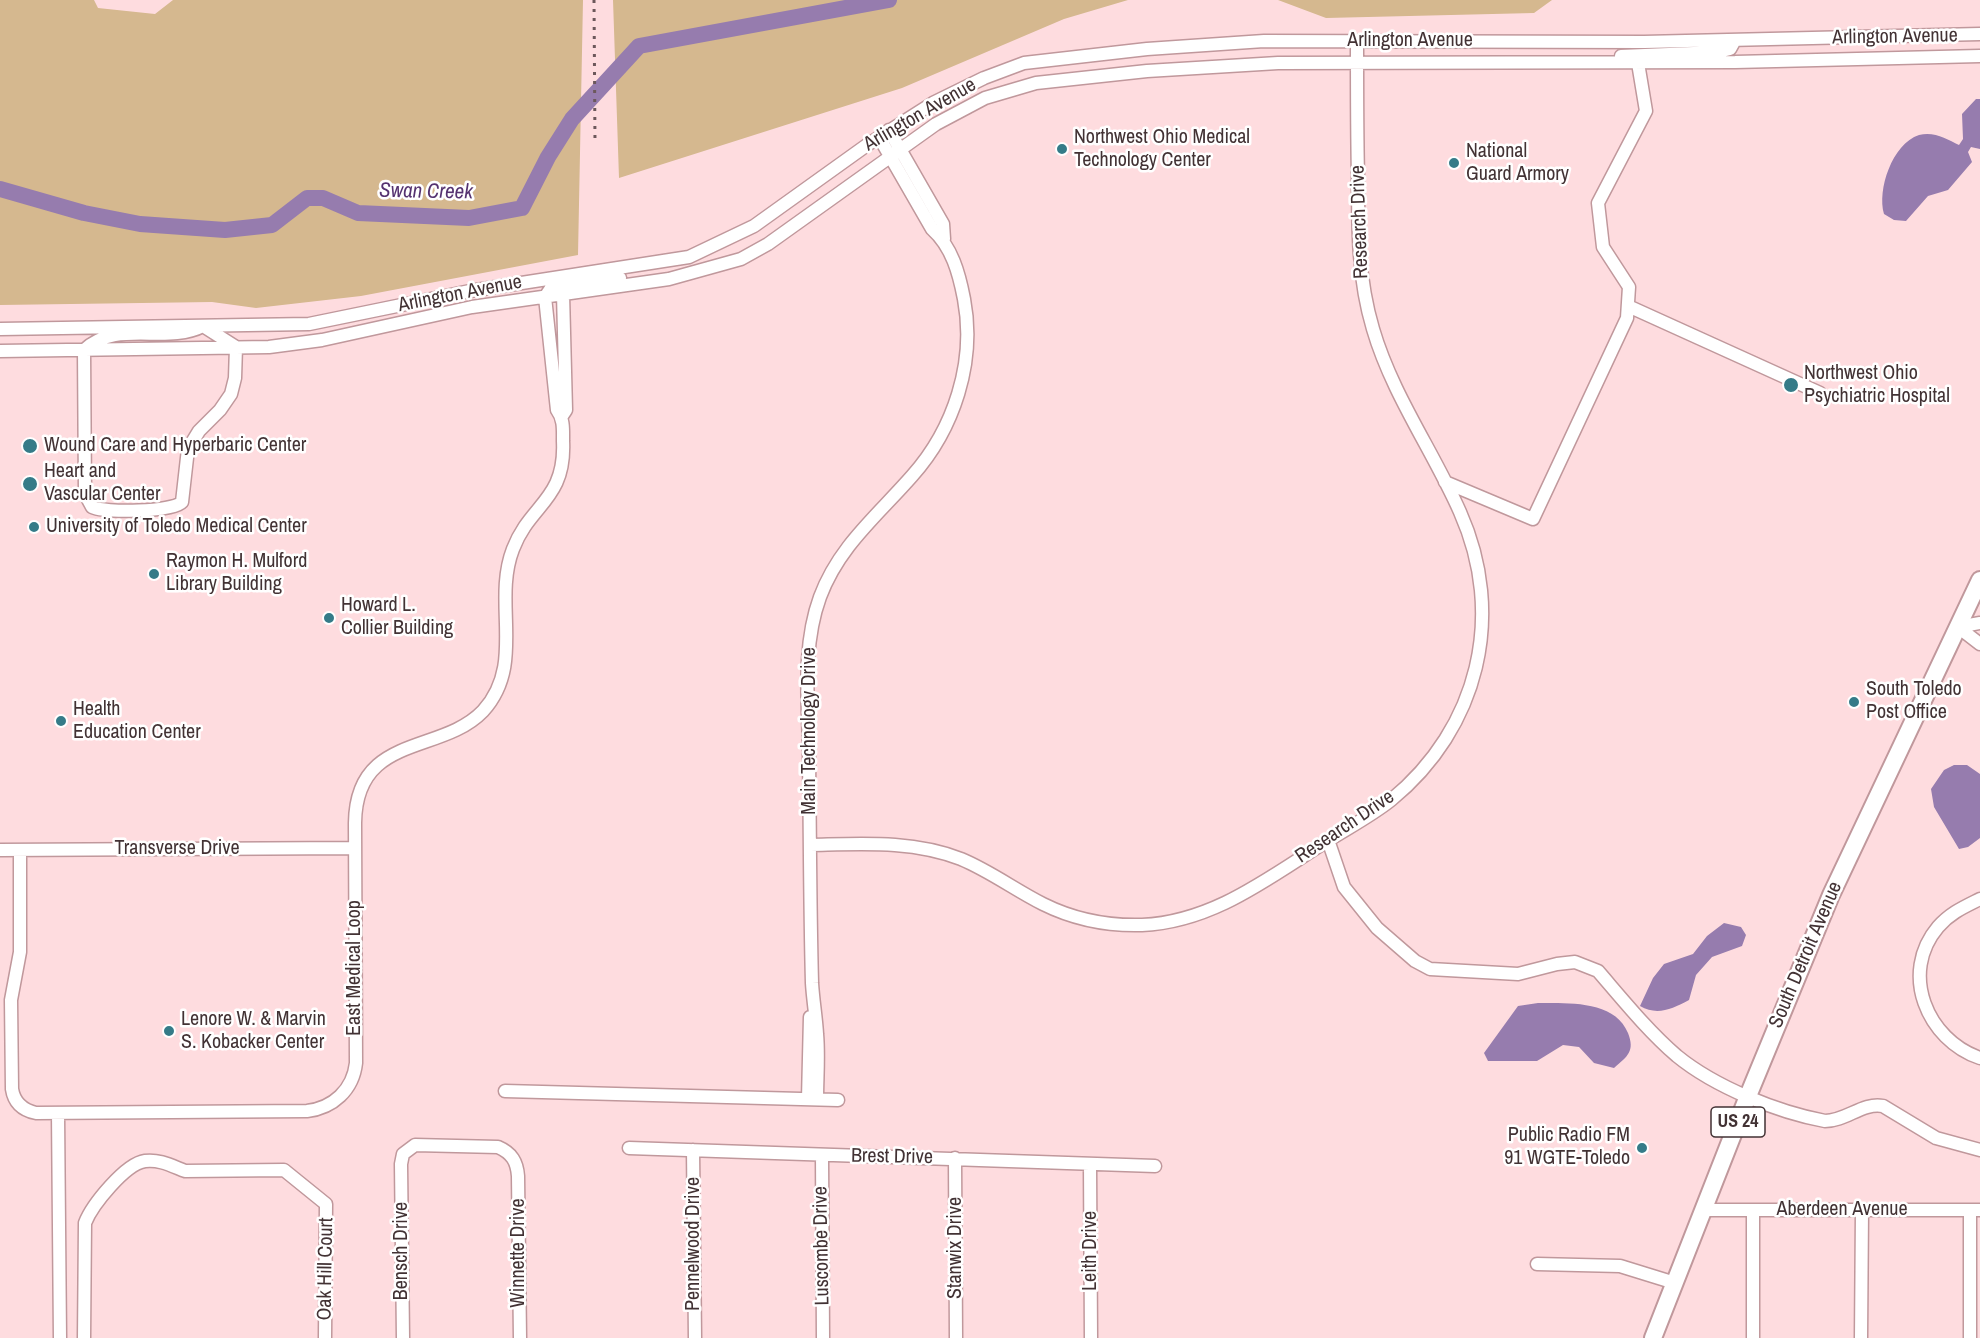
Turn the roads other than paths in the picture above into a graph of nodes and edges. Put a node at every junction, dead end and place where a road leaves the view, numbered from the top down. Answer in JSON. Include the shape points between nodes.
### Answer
{"nodes":[{"id":1,"x":1980,"y":34,"type":"edge"},
{"id":2,"x":1735,"y":40,"type":"junction"},
{"id":3,"x":1357,"y":41,"type":"junction"},
{"id":4,"x":1980,"y":56,"type":"edge"},
{"id":5,"x":1357,"y":63,"type":"junction"},
{"id":6,"x":1482,"y":63,"type":"junction"},
{"id":7,"x":1638,"y":63,"type":"junction"},
{"id":8,"x":884,"y":134,"type":"junction"},
{"id":9,"x":895,"y":152,"type":"junction"},
{"id":10,"x":689,"y":257,"type":"junction"},
{"id":11,"x":563,"y":294,"type":"junction"},
{"id":12,"x":545,"y":297,"type":"junction"},
{"id":13,"x":1628,"y":306,"type":"junction"},
{"id":14,"x":204,"y":326,"type":"junction"},
{"id":15,"x":0,"y":329,"type":"edge"},
{"id":16,"x":236,"y":347,"type":"junction"},
{"id":17,"x":84,"y":350,"type":"junction"},
{"id":18,"x":0,"y":351,"type":"edge"},
{"id":19,"x":1820,"y":393,"type":"dead end"},
{"id":20,"x":562,"y":416,"type":"junction"},
{"id":21,"x":1445,"y":482,"type":"junction"},
{"id":22,"x":1980,"y":580,"type":"edge"},
{"id":23,"x":1980,"y":623,"type":"edge"},
{"id":24,"x":1958,"y":627,"type":"junction"},
{"id":25,"x":1980,"y":644,"type":"edge"},
{"id":26,"x":1328,"y":840,"type":"junction"},
{"id":27,"x":810,"y":845,"type":"junction"},
{"id":28,"x":354,"y":848,"type":"junction"},
{"id":29,"x":0,"y":850,"type":"edge"},
{"id":30,"x":20,"y":850,"type":"junction"},
{"id":31,"x":1980,"y":899,"type":"edge"},
{"id":32,"x":1980,"y":1058,"type":"edge"},
{"id":33,"x":505,"y":1092,"type":"dead end"},
{"id":34,"x":1748,"y":1096,"type":"junction"},
{"id":35,"x":813,"y":1099,"type":"junction"},
{"id":36,"x":838,"y":1100,"type":"dead end"},
{"id":37,"x":58,"y":1113,"type":"junction"},
{"id":38,"x":629,"y":1148,"type":"dead end"},
{"id":39,"x":693,"y":1150,"type":"junction"},
{"id":40,"x":1980,"y":1150,"type":"edge"},
{"id":41,"x":822,"y":1155,"type":"junction"},
{"id":42,"x":955,"y":1158,"type":"junction"},
{"id":43,"x":401,"y":1164,"type":"joint"},
{"id":44,"x":1090,"y":1164,"type":"junction"},
{"id":45,"x":1155,"y":1166,"type":"dead end"},
{"id":46,"x":1704,"y":1210,"type":"junction"},
{"id":47,"x":1754,"y":1210,"type":"junction"},
{"id":48,"x":1862,"y":1210,"type":"junction"},
{"id":49,"x":1975,"y":1210,"type":"edge"},
{"id":50,"x":1537,"y":1264,"type":"dead end"},
{"id":51,"x":1675,"y":1283,"type":"junction"},
{"id":52,"x":60,"y":1338,"type":"edge"},
{"id":53,"x":84,"y":1338,"type":"edge"},
{"id":54,"x":325,"y":1338,"type":"edge"},
{"id":55,"x":403,"y":1338,"type":"edge"},
{"id":56,"x":519,"y":1338,"type":"edge"},
{"id":57,"x":695,"y":1338,"type":"edge"},
{"id":58,"x":823,"y":1338,"type":"edge"},
{"id":59,"x":956,"y":1338,"type":"edge"},
{"id":60,"x":1091,"y":1338,"type":"edge"},
{"id":61,"x":1653,"y":1338,"type":"edge"},
{"id":62,"x":1753,"y":1338,"type":"edge"},
{"id":63,"x":1861,"y":1338,"type":"edge"},
{"id":64,"x":1970,"y":1338,"type":"edge"}],
"edges":[{"from":1,"to":2,"type":"street","name":"Arlington Avenue"},
{"from":2,"to":3,"type":"street","name":"Arlington Avenue"},
{"from":2,"to":6,"type":"street","via":[[1730,48],[1718,52],[1548,55]]},
{"from":3,"to":5,"type":"street","name":"Research Drive"},
{"from":3,"to":8,"type":"street","name":"Arlington Avenue","via":[[1231,43],[1024,63],[933,103]]},
{"from":4,"to":7,"type":"street","name":"Arlington Avenue"},
{"from":5,"to":6,"type":"street","name":"Arlington Avenue"},
{"from":5,"to":9,"type":"street","name":"Arlington Avenue","via":[[1217,65],[1036,83],[1012,88],[960,109]]},
{"from":5,"to":21,"type":"street","name":"Research Drive","via":[[1358,250],[1366,302],[1383,358]]},
{"from":6,"to":7,"type":"street","name":"Arlington Avenue"},
{"from":7,"to":13,"type":"street","via":[[1646,111],[1598,203],[1603,247],[1629,287]]},
{"from":8,"to":9,"type":"street","name":"Main Technology Drive"},
{"from":8,"to":10,"type":"street","name":"Arlington Avenue","via":[[754,226]]},
{"from":9,"to":11,"type":"street","name":"Arlington Avenue","via":[[768,244],[741,259],[669,279]]},
{"from":9,"to":27,"type":"street","name":"Main Technology Drive","via":[[932,229],[944,239],[958,273],[968,341],[964,374],[954,406],[932,451],[852,538],[820,598],[808,657]]},
{"from":10,"to":12,"type":"street","via":[[659,272],[560,285],[551,288]]},
{"from":10,"to":14,"type":"street","name":"Arlington Avenue","via":[[481,289],[309,324]]},
{"from":11,"to":12,"type":"street","name":"Arlington Avenue"},
{"from":11,"to":20,"type":"street","name":"East Medical Loop","via":[[566,401]]},
{"from":12,"to":16,"type":"street","name":"Arlington Avenue","via":[[472,307],[303,344]]},
{"from":12,"to":20,"type":"street","name":"East Medical Loop","via":[[557,410]]},
{"from":13,"to":19,"type":"street"},
{"from":13,"to":21,"type":"street","via":[[1627,318],[1533,519]]},
{"from":14,"to":15,"type":"street","name":"Arlington Avenue"},
{"from":14,"to":16,"type":"street"},
{"from":14,"to":17,"type":"street","via":[[189,333],[105,336]]},
{"from":16,"to":17,"type":"street","name":"Arlington Avenue"},
{"from":16,"to":17,"type":"street","via":[[231,394],[190,445],[185,462],[184,500],[177,507],[165,509],[98,509],[86,499]]},
{"from":17,"to":18,"type":"street","name":"Arlington Avenue"},
{"from":20,"to":28,"type":"street","name":"East Medical Loop","via":[[564,453],[560,477],[549,499],[521,533],[509,561],[507,656],[501,684],[471,721],[399,751],[374,770],[356,806]]},
{"from":21,"to":26,"type":"street","name":"Research Drive","via":[[1472,542],[1483,598],[1480,646],[1470,691],[1452,729],[1426,765],[1391,800]]},
{"from":22,"to":24,"type":"main road","name":"South Detroit Avenue","number":"US 24"},
{"from":23,"to":24,"type":"street"},
{"from":24,"to":25,"type":"street"},
{"from":24,"to":34,"type":"main road","name":"South Detroit Avenue","number":"US 24","via":[[1831,895]]},
{"from":26,"to":27,"type":"street","name":"Research Drive","via":[[1222,906],[1175,921],[1128,925],[1061,912],[979,868],[930,850],[884,844]]},
{"from":26,"to":34,"type":"street","via":[[1344,886],[1377,928],[1415,961],[1430,969],[1518,974],[1564,963],[1592,967],[1674,1053]]},
{"from":27,"to":35,"type":"street","name":"Main Technology Drive","via":[[812,986],[808,1037]]},
{"from":28,"to":30,"type":"street","name":"Transverse Drive"},
{"from":28,"to":37,"type":"street","name":"East Medical Loop","via":[[356,1063],[351,1082],[339,1098],[307,1111]]},
{"from":29,"to":30,"type":"street","name":"Transverse Drive"},
{"from":30,"to":37,"type":"street","name":"East Medical Loop","via":[[20,952],[10,1000],[12,1092],[28,1111]]},
{"from":31,"to":32,"type":"street","via":[[1955,912],[1937,928],[1925,954],[1921,981],[1930,1017],[1942,1035],[1960,1050]]},
{"from":33,"to":35,"type":"street"},
{"from":34,"to":40,"type":"street","via":[[1825,1121],[1874,1104],[1883,1106],[1936,1138]]},
{"from":34,"to":46,"type":"main road","name":"South Detroit Avenue","number":"US 24"},
{"from":35,"to":36,"type":"street"},
{"from":37,"to":52,"type":"street"},
{"from":38,"to":39,"type":"street","name":"Brest Drive"},
{"from":39,"to":41,"type":"street","name":"Brest Drive"},
{"from":39,"to":57,"type":"street","name":"Pennelwood Drive"},
{"from":41,"to":42,"type":"street","name":"Brest Drive"},
{"from":41,"to":58,"type":"street","name":"Luscombe Drive"},
{"from":42,"to":44,"type":"street","name":"Brest Drive"},
{"from":42,"to":59,"type":"street","name":"Stanwix Drive"},
{"from":43,"to":55,"type":"street","name":"Bensch Drive"},
{"from":43,"to":56,"type":"street","name":"Winnette Drive","via":[[404,1154],[415,1145],[490,1146],[507,1151],[517,1168]]},
{"from":44,"to":45,"type":"street","name":"Brest Drive"},
{"from":44,"to":60,"type":"street","name":"Leith Drive"},
{"from":46,"to":47,"type":"street","name":"Aberdeen Avenue"},
{"from":46,"to":51,"type":"main road","name":"South Detroit Avenue","number":"US 24"},
{"from":47,"to":48,"type":"street","name":"Aberdeen Avenue"},
{"from":47,"to":62,"type":"street"},
{"from":48,"to":49,"type":"street","name":"Aberdeen Avenue"},
{"from":48,"to":63,"type":"street"},
{"from":49,"to":64,"type":"street"},
{"from":50,"to":51,"type":"street","via":[[1620,1266]]},
{"from":51,"to":61,"type":"main road","name":"South Detroit Avenue","number":"US 24"},
{"from":53,"to":54,"type":"street","name":"Oak Hill Court","via":[[85,1223],[98,1200],[136,1163],[148,1160],[172,1164],[185,1171],[284,1170],[326,1204]]}]}
